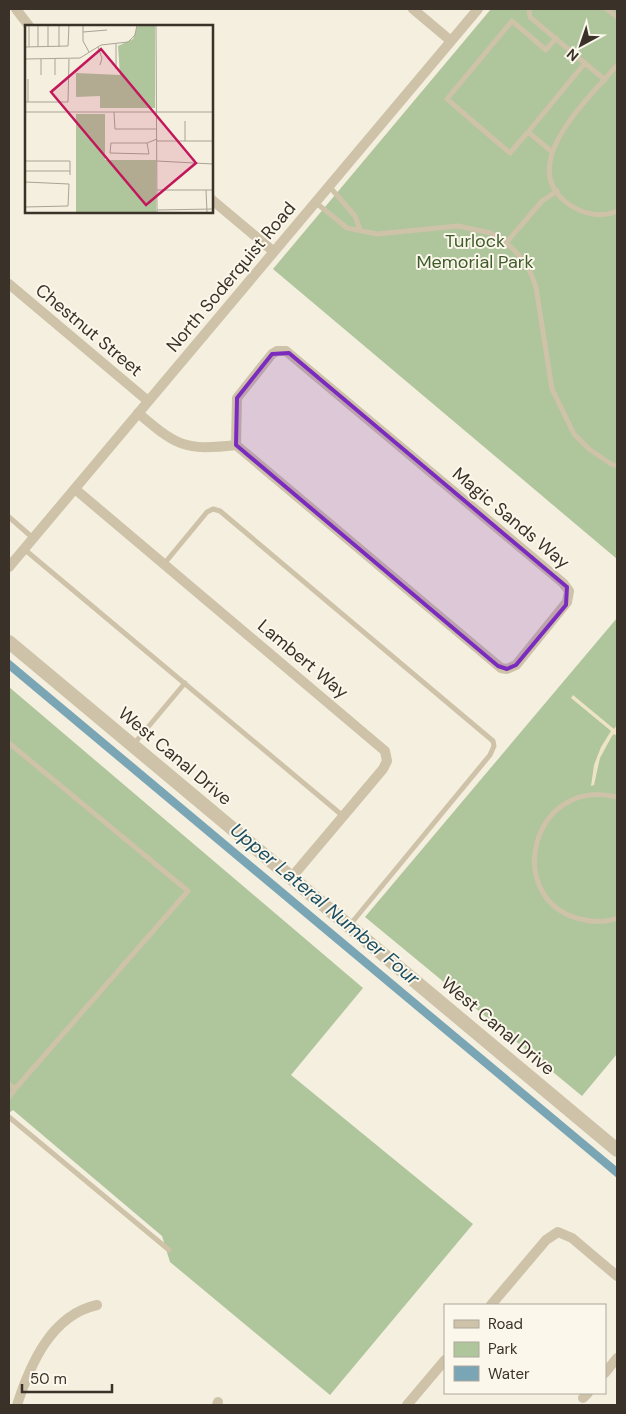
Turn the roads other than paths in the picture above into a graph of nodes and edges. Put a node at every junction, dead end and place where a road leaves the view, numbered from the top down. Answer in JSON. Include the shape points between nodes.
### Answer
{"nodes":[{"id":1,"x":16,"y":9,"type":"edge"},
{"id":2,"x":413,"y":9,"type":"edge"},
{"id":3,"x":478,"y":9,"type":"edge"},
{"id":4,"x":529,"y":9,"type":"edge"},
{"id":5,"x":607,"y":9,"type":"edge"},
{"id":6,"x":617,"y":18,"type":"edge"},
{"id":7,"x":27,"y":25,"type":"edge"},
{"id":8,"x":556,"y":38,"type":"junction"},
{"id":9,"x":451,"y":41,"type":"junction"},
{"id":10,"x":586,"y":63,"type":"junction"},
{"id":11,"x":617,"y":65,"type":"edge"},
{"id":12,"x":605,"y":80,"type":"junction"},
{"id":13,"x":528,"y":132,"type":"junction"},
{"id":14,"x":551,"y":151,"type":"junction"},
{"id":15,"x":328,"y":186,"type":"junction"},
{"id":16,"x":557,"y":191,"type":"junction"},
{"id":17,"x":212,"y":200,"type":"edge"},
{"id":18,"x":315,"y":202,"type":"junction"},
{"id":19,"x":617,"y":211,"type":"edge"},
{"id":20,"x":360,"y":229,"type":"junction"},
{"id":21,"x":506,"y":243,"type":"junction"},
{"id":22,"x":273,"y":251,"type":"junction"},
{"id":23,"x":9,"y":284,"type":"edge"},
{"id":24,"x":148,"y":401,"type":"junction"},
{"id":25,"x":138,"y":413,"type":"junction"},
{"id":26,"x":236,"y":445,"type":"junction"},
{"id":27,"x":617,"y":466,"type":"edge"},
{"id":28,"x":74,"y":489,"type":"junction"},
{"id":29,"x":9,"y":517,"type":"edge"},
{"id":30,"x":33,"y":538,"type":"junction"},
{"id":31,"x":24,"y":548,"type":"junction"},
{"id":32,"x":164,"y":564,"type":"junction"},
{"id":33,"x":9,"y":567,"type":"edge"},
{"id":34,"x":9,"y":642,"type":"edge"},
{"id":35,"x":185,"y":683,"type":"junction"},
{"id":36,"x":9,"y":743,"type":"edge"},
{"id":37,"x":133,"y":745,"type":"junction"},
{"id":38,"x":617,"y":797,"type":"edge"},
{"id":39,"x":344,"y":816,"type":"junction"},
{"id":40,"x":291,"y":878,"type":"junction"},
{"id":41,"x":617,"y":918,"type":"edge"},
{"id":42,"x":348,"y":926,"type":"junction"},
{"id":43,"x":9,"y":1084,"type":"edge"},
{"id":44,"x":16,"y":1089,"type":"junction"},
{"id":45,"x":9,"y":1097,"type":"edge"},
{"id":46,"x":9,"y":1117,"type":"edge"},
{"id":47,"x":617,"y":1150,"type":"edge"},
{"id":48,"x":169,"y":1250,"type":"dead end"},
{"id":49,"x":617,"y":1276,"type":"edge"},
{"id":50,"x":492,"y":1304,"type":"edge"},
{"id":51,"x":97,"y":1305,"type":"dead end"},
{"id":52,"x":617,"y":1358,"type":"edge"},
{"id":53,"x":444,"y":1361,"type":"edge"},
{"id":54,"x":606,"y":1371,"type":"edge"},
{"id":55,"x":17,"y":1405,"type":"edge"},
{"id":56,"x":407,"y":1405,"type":"edge"}],
"edges":[{"from":1,"to":7,"type":"street"},
{"from":2,"to":9,"type":"street"},
{"from":3,"to":9,"type":"street","name":"North Soderquist Road"},
{"from":4,"to":8,"type":"lane","via":[[530,17]]},
{"from":5,"to":6,"type":"lane"},
{"from":8,"to":10,"type":"lane"},
{"from":8,"to":13,"type":"lane","via":[[546,50],[512,21],[447,98],[510,153]]},
{"from":9,"to":15,"type":"street","name":"North Soderquist Road"},
{"from":10,"to":12,"type":"lane"},
{"from":10,"to":13,"type":"lane"},
{"from":11,"to":12,"type":"lane"},
{"from":12,"to":14,"type":"lane","via":[[558,137]]},
{"from":13,"to":14,"type":"lane"},
{"from":14,"to":16,"type":"lane","via":[[549,165]]},
{"from":15,"to":18,"type":"street","name":"North Soderquist Road"},
{"from":15,"to":20,"type":"lane","via":[[355,216]]},
{"from":16,"to":19,"type":"lane","via":[[568,204],[583,212],[598,215]]},
{"from":16,"to":21,"type":"lane","via":[[542,201]]},
{"from":17,"to":22,"type":"street"},
{"from":18,"to":20,"type":"lane","via":[[347,228]]},
{"from":18,"to":22,"type":"street","name":"North Soderquist Road"},
{"from":20,"to":21,"type":"lane","via":[[377,234],[458,226],[486,231]]},
{"from":21,"to":27,"type":"lane","via":[[527,264],[536,287],[552,390],[574,434],[588,450]]},
{"from":22,"to":24,"type":"street","name":"North Soderquist Road"},
{"from":23,"to":24,"type":"street","name":"Chestnut Street"},
{"from":24,"to":25,"type":"street","name":"North Soderquist Road"},
{"from":25,"to":26,"type":"street","via":[[169,438],[186,446]]},
{"from":25,"to":28,"type":"street","name":"North Soderquist Road"},
{"from":26,"to":26,"type":"street","name":"Magic Sands Way","via":[[501,668],[516,665],[568,602],[569,591],[564,583],[286,351],[272,354],[237,398]]},
{"from":28,"to":30,"type":"street","name":"North Soderquist Road"},
{"from":28,"to":32,"type":"street","name":"Lambert Way"},
{"from":29,"to":30,"type":"lane"},
{"from":30,"to":31,"type":"street","name":"North Soderquist Road"},
{"from":31,"to":33,"type":"street","name":"North Soderquist Road"},
{"from":31,"to":35,"type":"lane"},
{"from":32,"to":39,"type":"street","name":"Lambert Way","via":[[384,748],[385,766]]},
{"from":32,"to":42,"type":"lane","via":[[207,512],[213,509],[220,511],[493,741],[490,755]]},
{"from":34,"to":37,"type":"street","name":"West Canal Drive"},
{"from":35,"to":37,"type":"lane"},
{"from":35,"to":39,"type":"lane"},
{"from":36,"to":44,"type":"lane","via":[[188,891]]},
{"from":37,"to":40,"type":"street","name":"West Canal Drive"},
{"from":38,"to":41,"type":"lane","via":[[593,794],[573,798],[557,808],[544,822],[536,839],[534,858],[545,894],[558,908],[592,922]]},
{"from":39,"to":40,"type":"street","name":"Lambert Way"},
{"from":40,"to":42,"type":"street","name":"West Canal Drive"},
{"from":42,"to":47,"type":"street","name":"West Canal Drive"},
{"from":43,"to":44,"type":"lane"},
{"from":44,"to":45,"type":"lane"},
{"from":46,"to":48,"type":"lane"},
{"from":49,"to":50,"type":"street","via":[[572,1238],[558,1232],[546,1240]]},
{"from":51,"to":55,"type":"street","via":[[76,1313],[52,1334]]},
{"from":52,"to":54,"type":"street"},
{"from":53,"to":56,"type":"street"}]}
